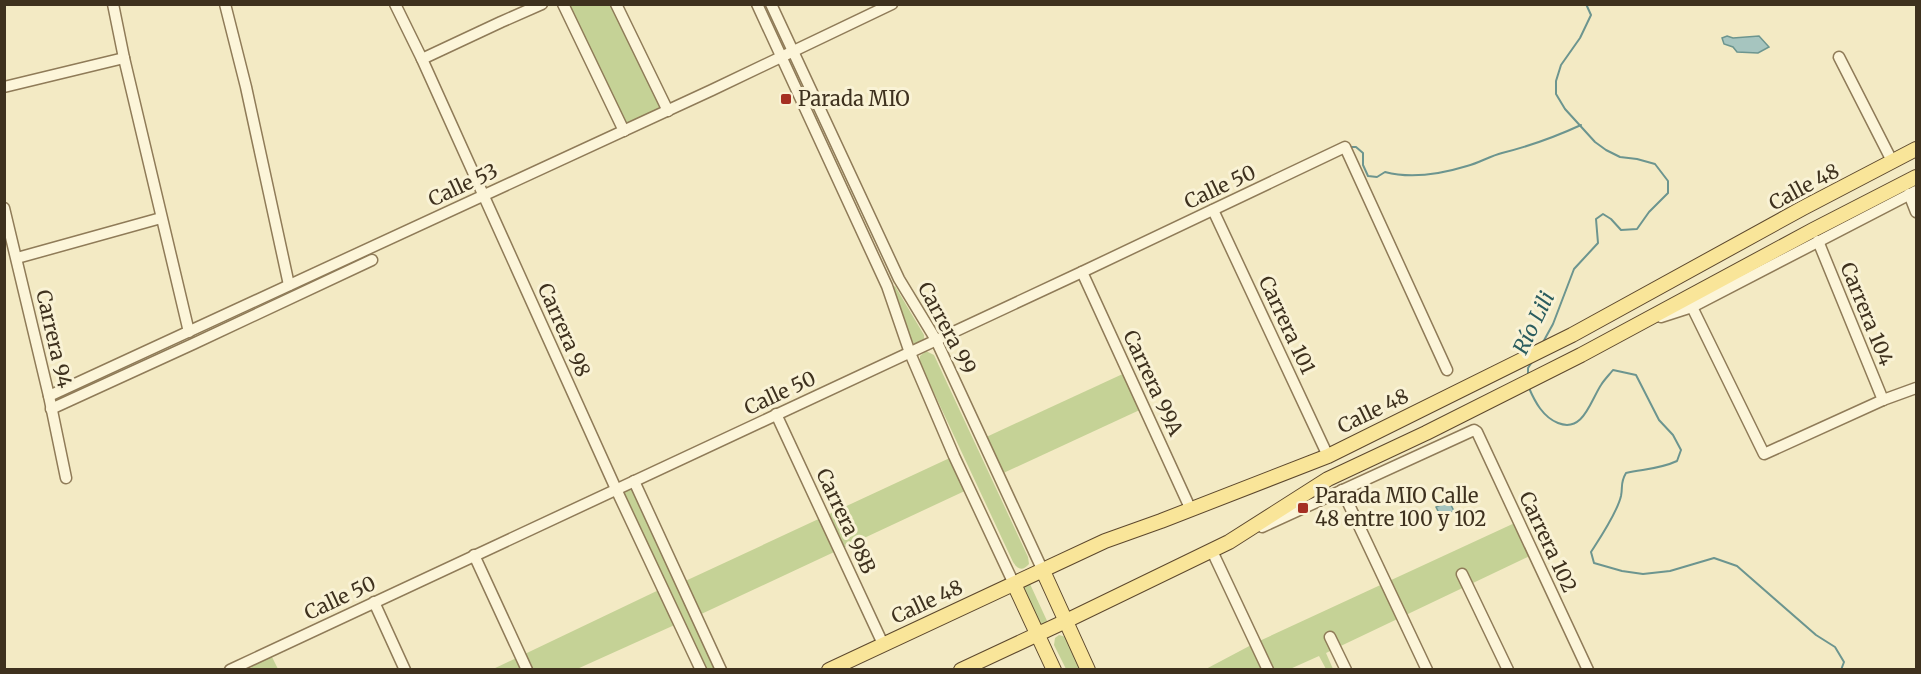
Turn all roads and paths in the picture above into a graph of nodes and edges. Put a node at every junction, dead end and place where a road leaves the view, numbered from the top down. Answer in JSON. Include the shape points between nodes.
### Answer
{"nodes":[{"id":1,"x":113,"y":4,"type":"edge"},
{"id":2,"x":225,"y":4,"type":"edge"},
{"id":3,"x":395,"y":4,"type":"edge"},
{"id":4,"x":542,"y":4,"type":"edge"},
{"id":5,"x":563,"y":4,"type":"edge"},
{"id":6,"x":616,"y":4,"type":"edge"},
{"id":7,"x":757,"y":4,"type":"edge"},
{"id":8,"x":771,"y":4,"type":"edge"},
{"id":9,"x":892,"y":4,"type":"edge"},
{"id":10,"x":793,"y":51,"type":"junction"},
{"id":11,"x":782,"y":57,"type":"junction"},
{"id":12,"x":1839,"y":57,"type":"dead end"},
{"id":13,"x":124,"y":58,"type":"junction"},
{"id":14,"x":422,"y":59,"type":"junction"},
{"id":15,"x":4,"y":87,"type":"edge"},
{"id":16,"x":668,"y":111,"type":"junction"},
{"id":17,"x":624,"y":131,"type":"junction"},
{"id":18,"x":1917,"y":149,"type":"edge"},
{"id":19,"x":1893,"y":162,"type":"junction"},
{"id":20,"x":1917,"y":177,"type":"edge"},
{"id":21,"x":1913,"y":192,"type":"edge"},
{"id":22,"x":483,"y":196,"type":"junction"},
{"id":23,"x":4,"y":208,"type":"edge"},
{"id":24,"x":1213,"y":210,"type":"junction"},
{"id":25,"x":1917,"y":212,"type":"edge"},
{"id":26,"x":161,"y":218,"type":"junction"},
{"id":27,"x":1818,"y":241,"type":"junction"},
{"id":28,"x":17,"y":258,"type":"junction"},
{"id":29,"x":372,"y":260,"type":"dead end"},
{"id":30,"x":1082,"y":272,"type":"junction"},
{"id":31,"x":289,"y":285,"type":"junction"},
{"id":32,"x":1692,"y":307,"type":"junction"},
{"id":33,"x":1639,"y":324,"type":"junction"},
{"id":34,"x":189,"y":332,"type":"junction"},
{"id":35,"x":936,"y":340,"type":"junction"},
{"id":36,"x":910,"y":353,"type":"junction"},
{"id":37,"x":1447,"y":370,"type":"dead end"},
{"id":38,"x":1917,"y":388,"type":"edge"},
{"id":39,"x":49,"y":396,"type":"junction"},
{"id":40,"x":1883,"y":400,"type":"junction"},
{"id":41,"x":51,"y":409,"type":"junction"},
{"id":42,"x":776,"y":414,"type":"junction"},
{"id":43,"x":1328,"y":456,"type":"junction"},
{"id":44,"x":66,"y":478,"type":"dead end"},
{"id":45,"x":634,"y":481,"type":"junction"},
{"id":46,"x":616,"y":489,"type":"junction"},
{"id":47,"x":1342,"y":490,"type":"junction"},
{"id":48,"x":1191,"y":510,"type":"junction"},
{"id":49,"x":1230,"y":542,"type":"junction"},
{"id":50,"x":1212,"y":551,"type":"junction"},
{"id":51,"x":474,"y":555,"type":"junction"},
{"id":52,"x":1043,"y":571,"type":"junction"},
{"id":53,"x":1462,"y":574,"type":"dead end"},
{"id":54,"x":1014,"y":584,"type":"junction"},
{"id":55,"x":374,"y":602,"type":"junction"},
{"id":56,"x":1066,"y":621,"type":"junction"},
{"id":57,"x":1038,"y":634,"type":"junction"},
{"id":58,"x":1330,"y":638,"type":"dead end"},
{"id":59,"x":883,"y":644,"type":"junction"},
{"id":60,"x":230,"y":669,"type":"edge"},
{"id":61,"x":405,"y":669,"type":"edge"},
{"id":62,"x":527,"y":669,"type":"edge"},
{"id":63,"x":701,"y":669,"type":"edge"},
{"id":64,"x":721,"y":669,"type":"edge"},
{"id":65,"x":830,"y":669,"type":"edge"},
{"id":66,"x":961,"y":669,"type":"edge"},
{"id":67,"x":1054,"y":669,"type":"edge"},
{"id":68,"x":1088,"y":669,"type":"edge"},
{"id":69,"x":1268,"y":669,"type":"edge"},
{"id":70,"x":1346,"y":669,"type":"edge"},
{"id":71,"x":1427,"y":669,"type":"edge"},
{"id":72,"x":1508,"y":669,"type":"edge"},
{"id":73,"x":1588,"y":669,"type":"edge"}],
"edges":[{"from":1,"to":13,"type":"street"},
{"from":2,"to":31,"type":"street"},
{"from":3,"to":14,"type":"street","name":"Carrera 98"},
{"from":4,"to":14,"type":"street"},
{"from":5,"to":17,"type":"street"},
{"from":6,"to":16,"type":"street"},
{"from":7,"to":11,"type":"street","name":"Carrera 99"},
{"from":8,"to":10,"type":"street","name":"Carrera 99"},
{"from":9,"to":10,"type":"street","name":"Calle 53"},
{"from":10,"to":11,"type":"street","name":"Calle 53"},
{"from":10,"to":35,"type":"street","name":"Carrera 99","via":[[899,279]]},
{"from":11,"to":16,"type":"street","name":"Calle 53"},
{"from":11,"to":36,"type":"street","name":"Carrera 99","via":[[887,286]]},
{"from":12,"to":19,"type":"street"},
{"from":13,"to":15,"type":"street"},
{"from":13,"to":26,"type":"street"},
{"from":14,"to":22,"type":"street","name":"Carrera 98"},
{"from":16,"to":17,"type":"street","name":"Calle 53"},
{"from":17,"to":22,"type":"street","name":"Calle 53"},
{"from":18,"to":19,"type":"main road","name":"Calle 48"},
{"from":19,"to":43,"type":"main road","name":"Calle 48","via":[[1628,306]]},
{"from":20,"to":33,"type":"main road"},
{"from":21,"to":25,"type":"street"},
{"from":21,"to":27,"type":"street"},
{"from":22,"to":31,"type":"street","name":"Calle 53"},
{"from":22,"to":46,"type":"street","name":"Carrera 98"},
{"from":23,"to":28,"type":"street","name":"Carrera 94"},
{"from":24,"to":30,"type":"street","name":"Calle 50"},
{"from":24,"to":37,"type":"street","name":"Calle 50","via":[[1345,147]]},
{"from":24,"to":43,"type":"street","name":"Carrera 101"},
{"from":26,"to":28,"type":"street"},
{"from":26,"to":34,"type":"street"},
{"from":27,"to":32,"type":"street"},
{"from":27,"to":40,"type":"street","name":"Carrera 104"},
{"from":28,"to":39,"type":"street","name":"Carrera 94"},
{"from":29,"to":41,"type":"street"},
{"from":30,"to":35,"type":"street","name":"Calle 50"},
{"from":30,"to":48,"type":"street","name":"Carrera 99A"},
{"from":31,"to":34,"type":"street","name":"Calle 53"},
{"from":32,"to":33,"type":"street"},
{"from":32,"to":40,"type":"street","via":[[1764,454]]},
{"from":33,"to":49,"type":"main road","via":[[1328,479]]},
{"from":34,"to":39,"type":"street","name":"Calle 53"},
{"from":35,"to":36,"type":"street","name":"Calle 50"},
{"from":35,"to":52,"type":"street","name":"Carrera 99"},
{"from":36,"to":42,"type":"street","name":"Calle 50"},
{"from":36,"to":54,"type":"street","name":"Carrera 99"},
{"from":38,"to":40,"type":"street"},
{"from":39,"to":41,"type":"street","name":"Carrera 94"},
{"from":41,"to":44,"type":"street","name":"Carrera 94"},
{"from":42,"to":45,"type":"street","name":"Calle 50"},
{"from":42,"to":59,"type":"street","name":"Carrera 98B"},
{"from":43,"to":48,"type":"main road","name":"Calle 48"},
{"from":45,"to":46,"type":"street","name":"Calle 50"},
{"from":45,"to":64,"type":"street"},
{"from":46,"to":51,"type":"street","name":"Calle 50"},
{"from":46,"to":63,"type":"street","name":"Carrera 98"},
{"from":47,"to":49,"type":"street"},
{"from":47,"to":71,"type":"street"},
{"from":47,"to":73,"type":"street","name":"Carrera 102","via":[[1474,430],[1477,432]]},
{"from":48,"to":52,"type":"main road","name":"Calle 48","via":[[1105,541]]},
{"from":49,"to":50,"type":"main road"},
{"from":50,"to":56,"type":"main road"},
{"from":50,"to":69,"type":"street"},
{"from":51,"to":55,"type":"street","name":"Calle 50"},
{"from":51,"to":62,"type":"street"},
{"from":52,"to":54,"type":"main road","name":"Calle 48"},
{"from":52,"to":56,"type":"main road","name":"Carrera 99"},
{"from":53,"to":72,"type":"street"},
{"from":54,"to":57,"type":"main road","name":"Carrera 99"},
{"from":54,"to":59,"type":"main road","name":"Calle 48"},
{"from":55,"to":60,"type":"street","name":"Calle 50"},
{"from":55,"to":61,"type":"street"},
{"from":56,"to":57,"type":"main road"},
{"from":56,"to":68,"type":"main road","name":"Carrera 99"},
{"from":57,"to":66,"type":"main road"},
{"from":57,"to":67,"type":"main road","name":"Carrera 99"},
{"from":58,"to":70,"type":"street"},
{"from":59,"to":65,"type":"main road","name":"Calle 48"}]}
